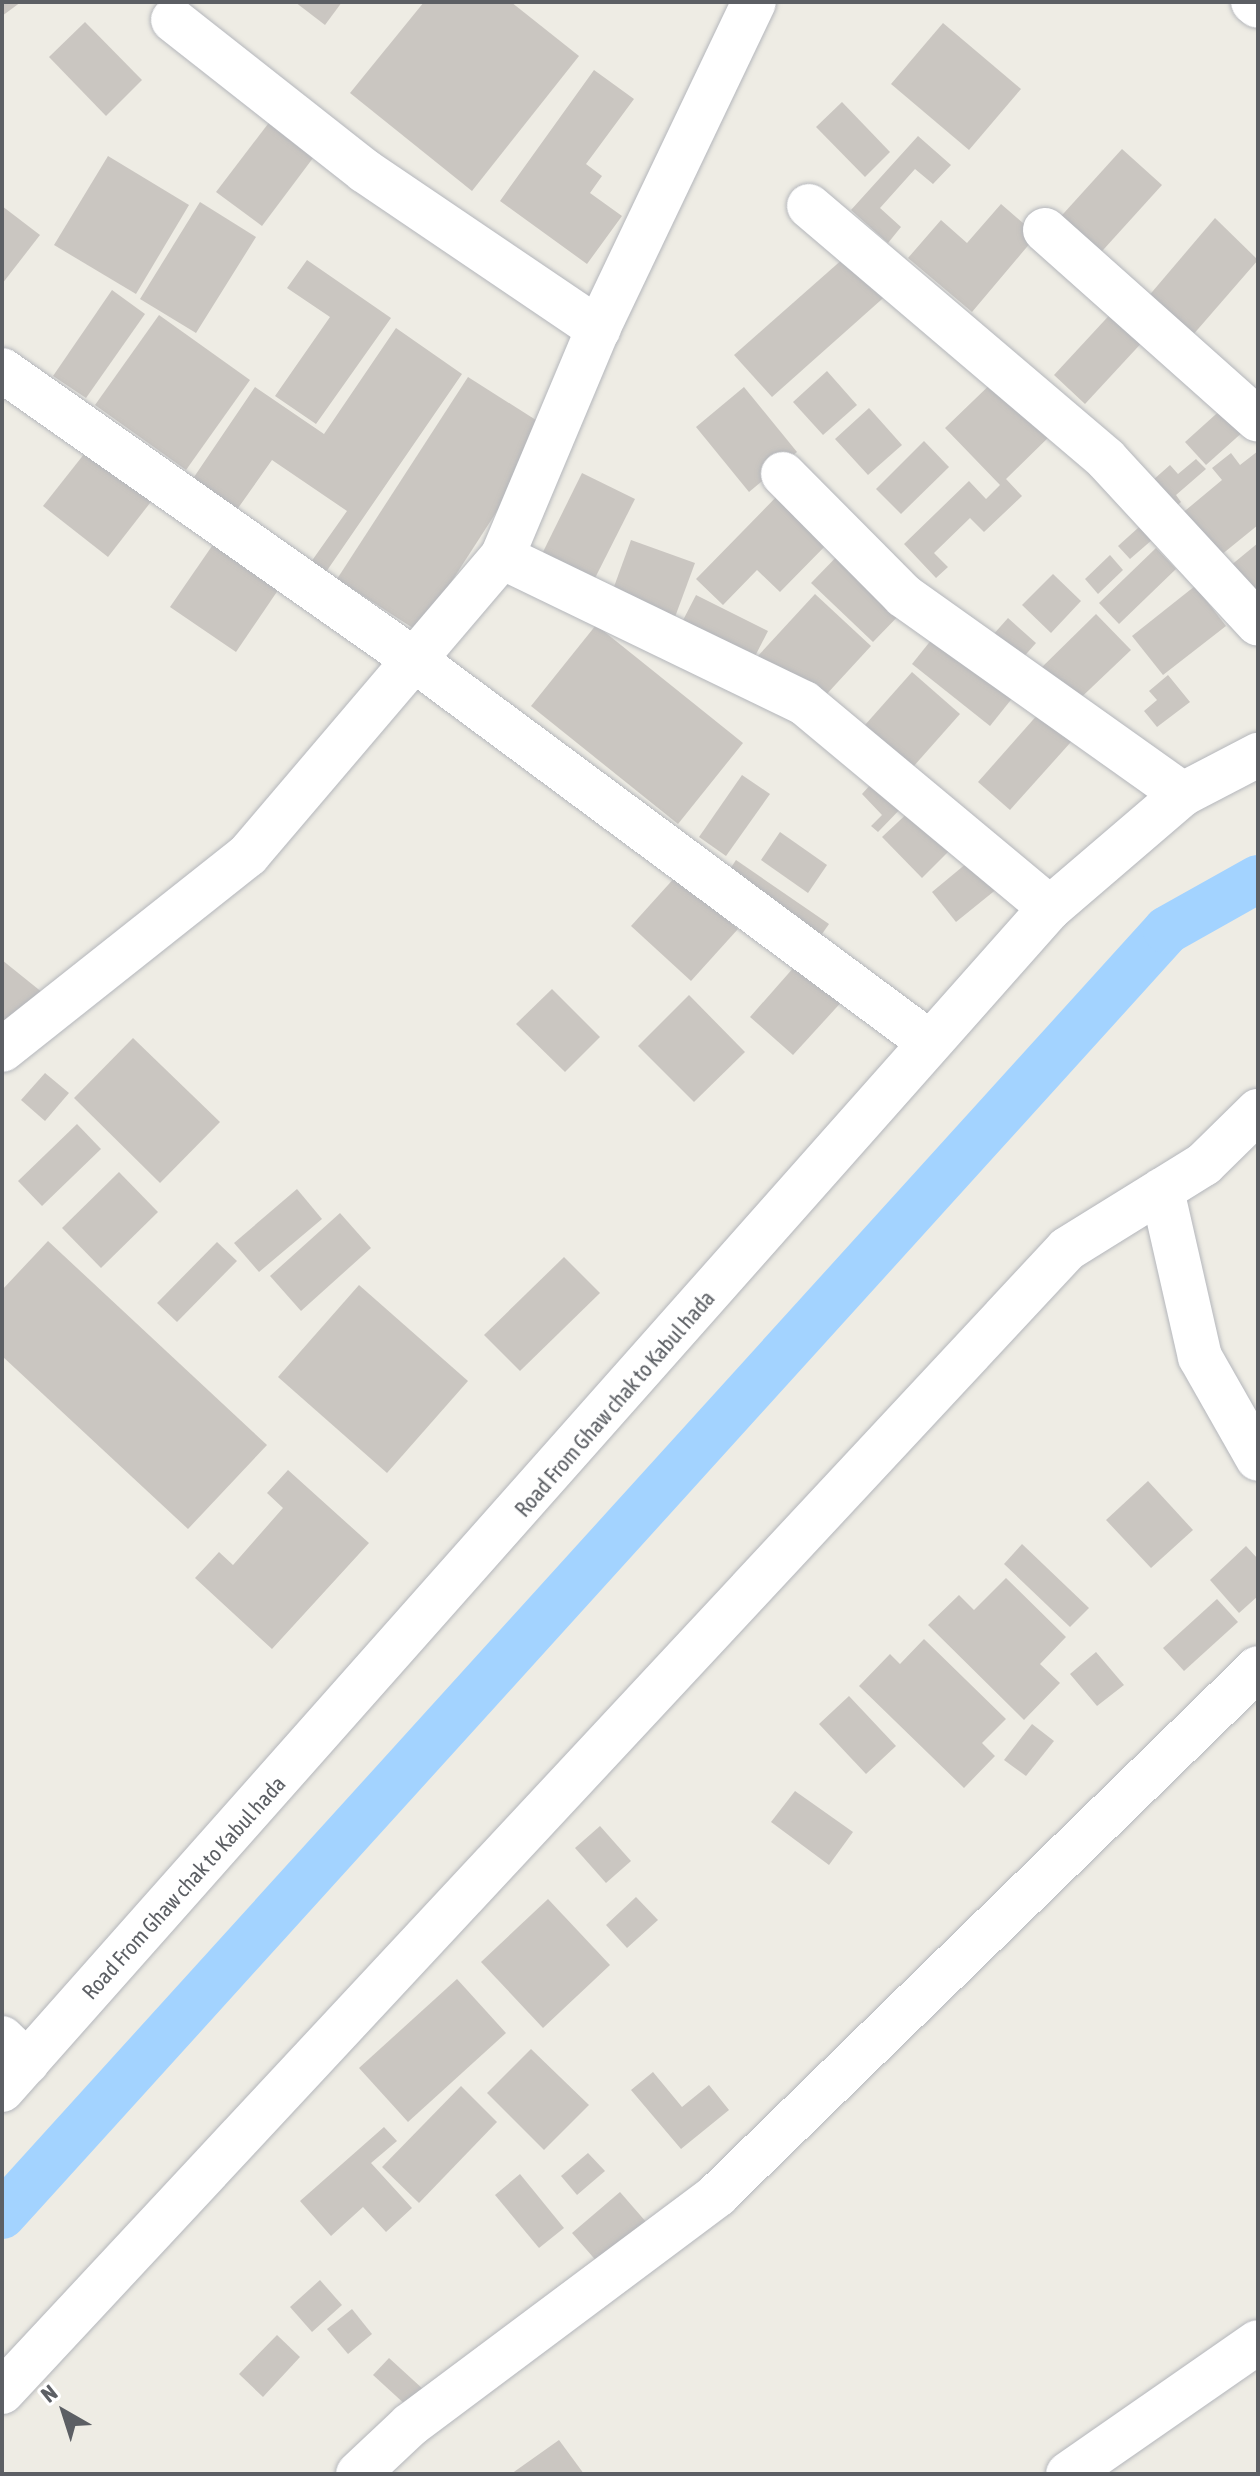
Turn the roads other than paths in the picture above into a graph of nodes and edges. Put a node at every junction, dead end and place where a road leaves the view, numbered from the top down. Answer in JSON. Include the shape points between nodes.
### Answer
{"nodes":[{"id":1,"x":754,"y":2,"type":"edge"},
{"id":2,"x":1253,"y":2,"type":"edge"},
{"id":3,"x":1258,"y":6,"type":"edge"},
{"id":4,"x":173,"y":20,"type":"dead end"},
{"id":5,"x":809,"y":206,"type":"dead end"},
{"id":6,"x":1045,"y":230,"type":"dead end"},
{"id":7,"x":598,"y":329,"type":"junction"},
{"id":8,"x":2,"y":370,"type":"edge"},
{"id":9,"x":1258,"y":420,"type":"edge"},
{"id":10,"x":783,"y":474,"type":"dead end"},
{"id":11,"x":502,"y":557,"type":"junction"},
{"id":12,"x":1258,"y":624,"type":"edge"},
{"id":13,"x":413,"y":659,"type":"junction"},
{"id":14,"x":1258,"y":755,"type":"edge"},
{"id":15,"x":1183,"y":794,"type":"junction"},
{"id":16,"x":1050,"y":908,"type":"junction"},
{"id":17,"x":929,"y":1042,"type":"junction"},
{"id":18,"x":2,"y":1050,"type":"edge"},
{"id":19,"x":1258,"y":1111,"type":"edge"},
{"id":20,"x":1162,"y":1190,"type":"junction"},
{"id":21,"x":1258,"y":1459,"type":"edge"},
{"id":22,"x":1258,"y":1668,"type":"edge"},
{"id":23,"x":10,"y":2063,"type":"edge"},
{"id":24,"x":1258,"y":2342,"type":"edge"},
{"id":25,"x":2,"y":2392,"type":"edge"},
{"id":26,"x":358,"y":2474,"type":"edge"},
{"id":27,"x":1068,"y":2474,"type":"edge"}],
"edges":[{"from":1,"to":7,"type":"street"},
{"from":2,"to":3,"type":"street"},
{"from":4,"to":7,"type":"street","via":[[365,171]]},
{"from":5,"to":12,"type":"street","via":[[1106,459]]},
{"from":6,"to":9,"type":"street"},
{"from":7,"to":11,"type":"street"},
{"from":8,"to":13,"type":"street"},
{"from":10,"to":15,"type":"street","via":[[904,596]]},
{"from":11,"to":13,"type":"street"},
{"from":11,"to":16,"type":"street","via":[[804,703]]},
{"from":13,"to":17,"type":"street"},
{"from":13,"to":18,"type":"street","via":[[248,855]]},
{"from":14,"to":15,"type":"street","name":"Road From Ghaw chak to Kabul hada"},
{"from":15,"to":16,"type":"street","name":"Road From Ghaw chak to Kabul hada"},
{"from":16,"to":17,"type":"street","name":"Road From Ghaw chak to Kabul hada"},
{"from":17,"to":23,"type":"street","name":"Road From Ghaw chak to Kabul hada","via":[[509,1526]]},
{"from":19,"to":20,"type":"street","via":[[1204,1164]]},
{"from":20,"to":21,"type":"street","via":[[1200,1357]]},
{"from":20,"to":25,"type":"street","via":[[1067,1249]]},
{"from":22,"to":26,"type":"street","via":[[717,2195],[410,2425]]},
{"from":24,"to":27,"type":"street"}]}
